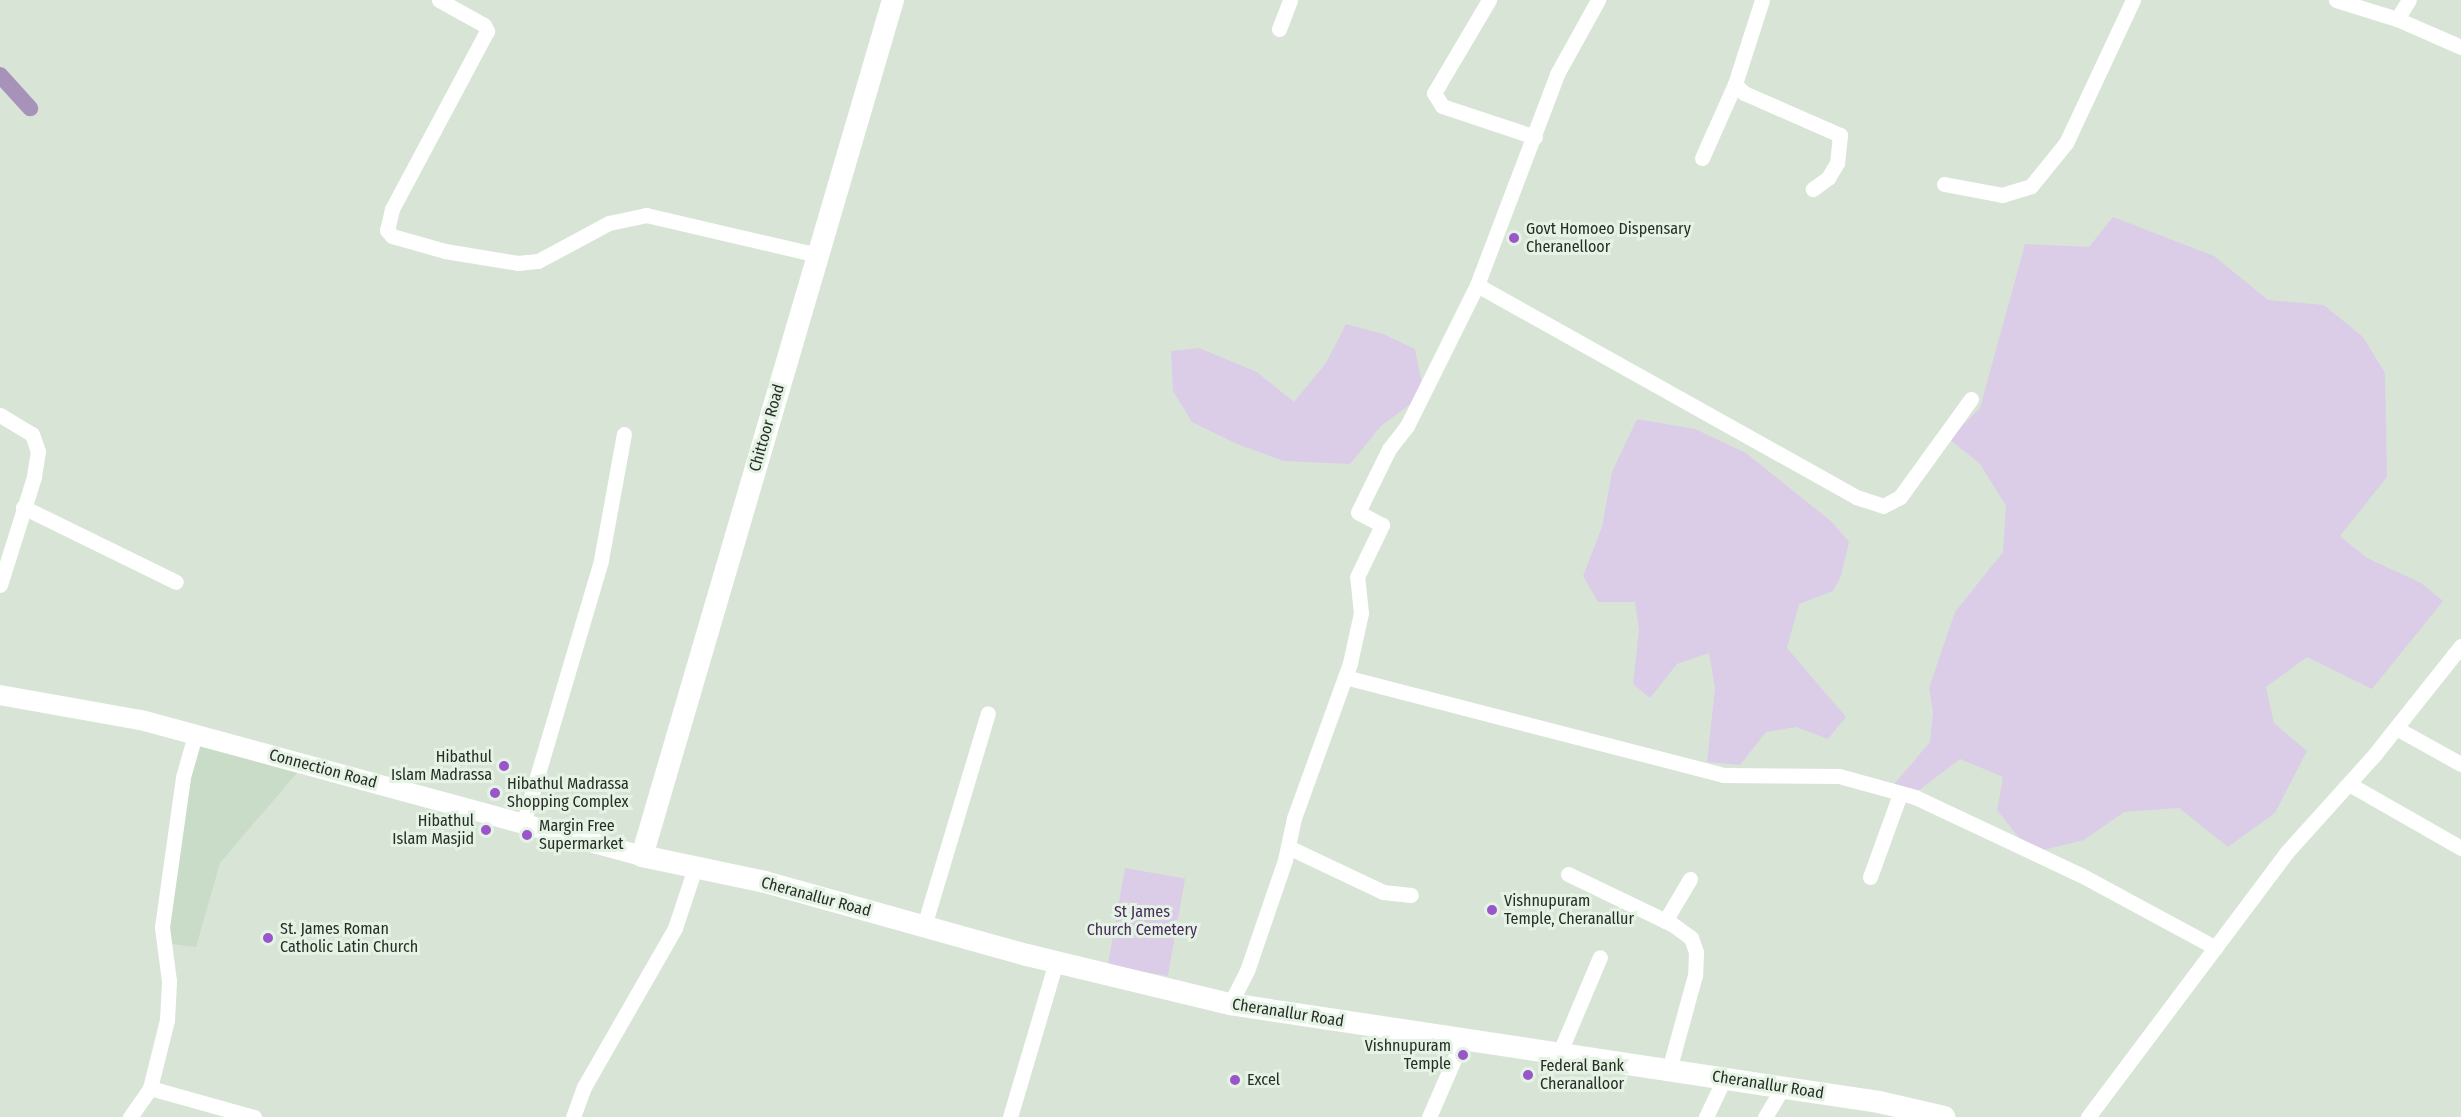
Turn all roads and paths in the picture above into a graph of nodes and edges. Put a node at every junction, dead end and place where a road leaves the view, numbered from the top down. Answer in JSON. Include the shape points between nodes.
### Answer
{"nodes":[{"id":1,"x":439,"y":0,"type":"edge"},
{"id":2,"x":893,"y":0,"type":"edge"},
{"id":3,"x":1290,"y":0,"type":"edge"},
{"id":4,"x":1489,"y":0,"type":"edge"},
{"id":5,"x":1598,"y":0,"type":"edge"},
{"id":6,"x":1762,"y":0,"type":"edge"},
{"id":7,"x":2133,"y":0,"type":"edge"},
{"id":8,"x":2336,"y":0,"type":"edge"},
{"id":9,"x":2409,"y":0,"type":"edge"},
{"id":10,"x":2397,"y":19,"type":"junction"},
{"id":11,"x":1279,"y":29,"type":"dead end"},
{"id":12,"x":2461,"y":47,"type":"edge"},
{"id":13,"x":1735,"y":84,"type":"junction"},
{"id":14,"x":1535,"y":137,"type":"junction"},
{"id":15,"x":1702,"y":158,"type":"dead end"},
{"id":16,"x":1944,"y":184,"type":"dead end"},
{"id":17,"x":1813,"y":189,"type":"dead end"},
{"id":18,"x":818,"y":255,"type":"junction"},
{"id":19,"x":1477,"y":285,"type":"junction"},
{"id":20,"x":1971,"y":399,"type":"dead end"},
{"id":21,"x":0,"y":415,"type":"edge"},
{"id":22,"x":624,"y":434,"type":"dead end"},
{"id":23,"x":23,"y":507,"type":"junction"},
{"id":24,"x":176,"y":582,"type":"dead end"},
{"id":25,"x":0,"y":585,"type":"edge"},
{"id":26,"x":2461,"y":646,"type":"edge"},
{"id":27,"x":1344,"y":677,"type":"junction"},
{"id":28,"x":0,"y":696,"type":"edge"},
{"id":29,"x":988,"y":713,"type":"dead end"},
{"id":30,"x":2396,"y":728,"type":"junction"},
{"id":31,"x":195,"y":735,"type":"junction"},
{"id":32,"x":2461,"y":764,"type":"edge"},
{"id":33,"x":2349,"y":783,"type":"junction"},
{"id":34,"x":1900,"y":794,"type":"junction"},
{"id":35,"x":523,"y":824,"type":"junction"},
{"id":36,"x":1288,"y":847,"type":"junction"},
{"id":37,"x":2461,"y":848,"type":"edge"},
{"id":38,"x":642,"y":856,"type":"junction"},
{"id":39,"x":695,"y":868,"type":"junction"},
{"id":40,"x":1568,"y":874,"type":"dead end"},
{"id":41,"x":1870,"y":877,"type":"dead end"},
{"id":42,"x":1690,"y":879,"type":"dead end"},
{"id":43,"x":1412,"y":895,"type":"dead end"},
{"id":44,"x":1665,"y":921,"type":"junction"},
{"id":45,"x":924,"y":926,"type":"junction"},
{"id":46,"x":2216,"y":948,"type":"junction"},
{"id":47,"x":1600,"y":957,"type":"dead end"},
{"id":48,"x":1056,"y":962,"type":"junction"},
{"id":49,"x":1230,"y":1004,"type":"junction"},
{"id":50,"x":1462,"y":1041,"type":"junction"},
{"id":51,"x":1559,"y":1054,"type":"junction"},
{"id":52,"x":1669,"y":1070,"type":"junction"},
{"id":53,"x":1724,"y":1078,"type":"junction"},
{"id":54,"x":1783,"y":1087,"type":"junction"},
{"id":55,"x":150,"y":1088,"type":"junction"},
{"id":56,"x":130,"y":1117,"type":"edge"},
{"id":57,"x":254,"y":1117,"type":"edge"},
{"id":58,"x":573,"y":1117,"type":"edge"},
{"id":59,"x":1010,"y":1117,"type":"edge"},
{"id":60,"x":1429,"y":1117,"type":"edge"},
{"id":61,"x":1706,"y":1117,"type":"edge"},
{"id":62,"x":1765,"y":1117,"type":"edge"},
{"id":63,"x":1944,"y":1117,"type":"edge"},
{"id":64,"x":2088,"y":1117,"type":"edge"}],
"edges":[{"from":1,"to":18,"type":"street","via":[[487,31],[393,209],[387,230],[392,236],[444,251],[518,263],[538,261],[609,224],[646,215]]},
{"from":2,"to":18,"type":"main road","name":"Chittoor Road"},
{"from":3,"to":11,"type":"street"},
{"from":4,"to":14,"type":"street","via":[[1434,93],[1443,106]]},
{"from":5,"to":14,"type":"street","via":[[1557,74]]},
{"from":6,"to":13,"type":"street"},
{"from":7,"to":16,"type":"street","via":[[2066,143],[2031,186],[2002,195]]},
{"from":8,"to":10,"type":"street"},
{"from":9,"to":10,"type":"street"},
{"from":10,"to":12,"type":"street"},
{"from":13,"to":15,"type":"street"},
{"from":13,"to":17,"type":"street","via":[[1744,93],[1840,135],[1837,163],[1828,178]]},
{"from":14,"to":19,"type":"street"},
{"from":18,"to":38,"type":"main road","name":"Chittoor Road"},
{"from":19,"to":20,"type":"street","via":[[1856,497],[1882,506],[1900,497]]},
{"from":19,"to":27,"type":"street","via":[[1407,426],[1389,449],[1358,512],[1382,525],[1357,577],[1361,613]]},
{"from":21,"to":23,"type":"street","via":[[23,427],[37,441],[34,477]]},
{"from":22,"to":35,"type":"street","via":[[601,560]]},
{"from":23,"to":24,"type":"street"},
{"from":23,"to":25,"type":"street"},
{"from":26,"to":30,"type":"street"},
{"from":27,"to":34,"type":"street","via":[[1724,775],[1839,776]]},
{"from":27,"to":36,"type":"street"},
{"from":28,"to":31,"type":"street","name":"Connection Road","via":[[141,720]]},
{"from":29,"to":45,"type":"street"},
{"from":30,"to":32,"type":"street"},
{"from":30,"to":33,"type":"street"},
{"from":31,"to":35,"type":"street","name":"Connection Road"},
{"from":31,"to":55,"type":"street","via":[[183,777],[162,927],[169,981],[167,1020]]},
{"from":33,"to":37,"type":"street"},
{"from":33,"to":46,"type":"street","via":[[2286,853]]},
{"from":34,"to":41,"type":"street"},
{"from":34,"to":46,"type":"street","via":[[1915,797],[2080,875]]},
{"from":35,"to":38,"type":"street","name":"Connection Road"},
{"from":36,"to":43,"type":"street","via":[[1383,892]]},
{"from":36,"to":49,"type":"street","via":[[1247,971]]},
{"from":38,"to":39,"type":"main road","name":"Cheranallur Road"},
{"from":39,"to":45,"type":"main road","name":"Cheranallur Road","via":[[765,882]]},
{"from":39,"to":58,"type":"street","via":[[675,928],[585,1088]]},
{"from":40,"to":44,"type":"street"},
{"from":42,"to":44,"type":"street"},
{"from":44,"to":52,"type":"street","via":[[1691,938],[1696,952],[1695,975]]},
{"from":45,"to":48,"type":"main road","name":"Cheranallur Road"},
{"from":46,"to":64,"type":"street"},
{"from":47,"to":51,"type":"street"},
{"from":48,"to":49,"type":"main road","name":"Cheranallur Road"},
{"from":48,"to":59,"type":"street"},
{"from":49,"to":50,"type":"main road","name":"Cheranallur Road"},
{"from":50,"to":51,"type":"main road","name":"Cheranallur Road"},
{"from":50,"to":60,"type":"street"},
{"from":51,"to":52,"type":"main road","name":"Cheranallur Road"},
{"from":52,"to":53,"type":"main road","name":"Cheranallur Road"},
{"from":53,"to":54,"type":"main road","name":"Cheranallur Road"},
{"from":53,"to":61,"type":"street"},
{"from":54,"to":62,"type":"street"},
{"from":54,"to":63,"type":"main road","name":"Cheranallur Road"},
{"from":55,"to":56,"type":"street"},
{"from":55,"to":57,"type":"street"}]}
